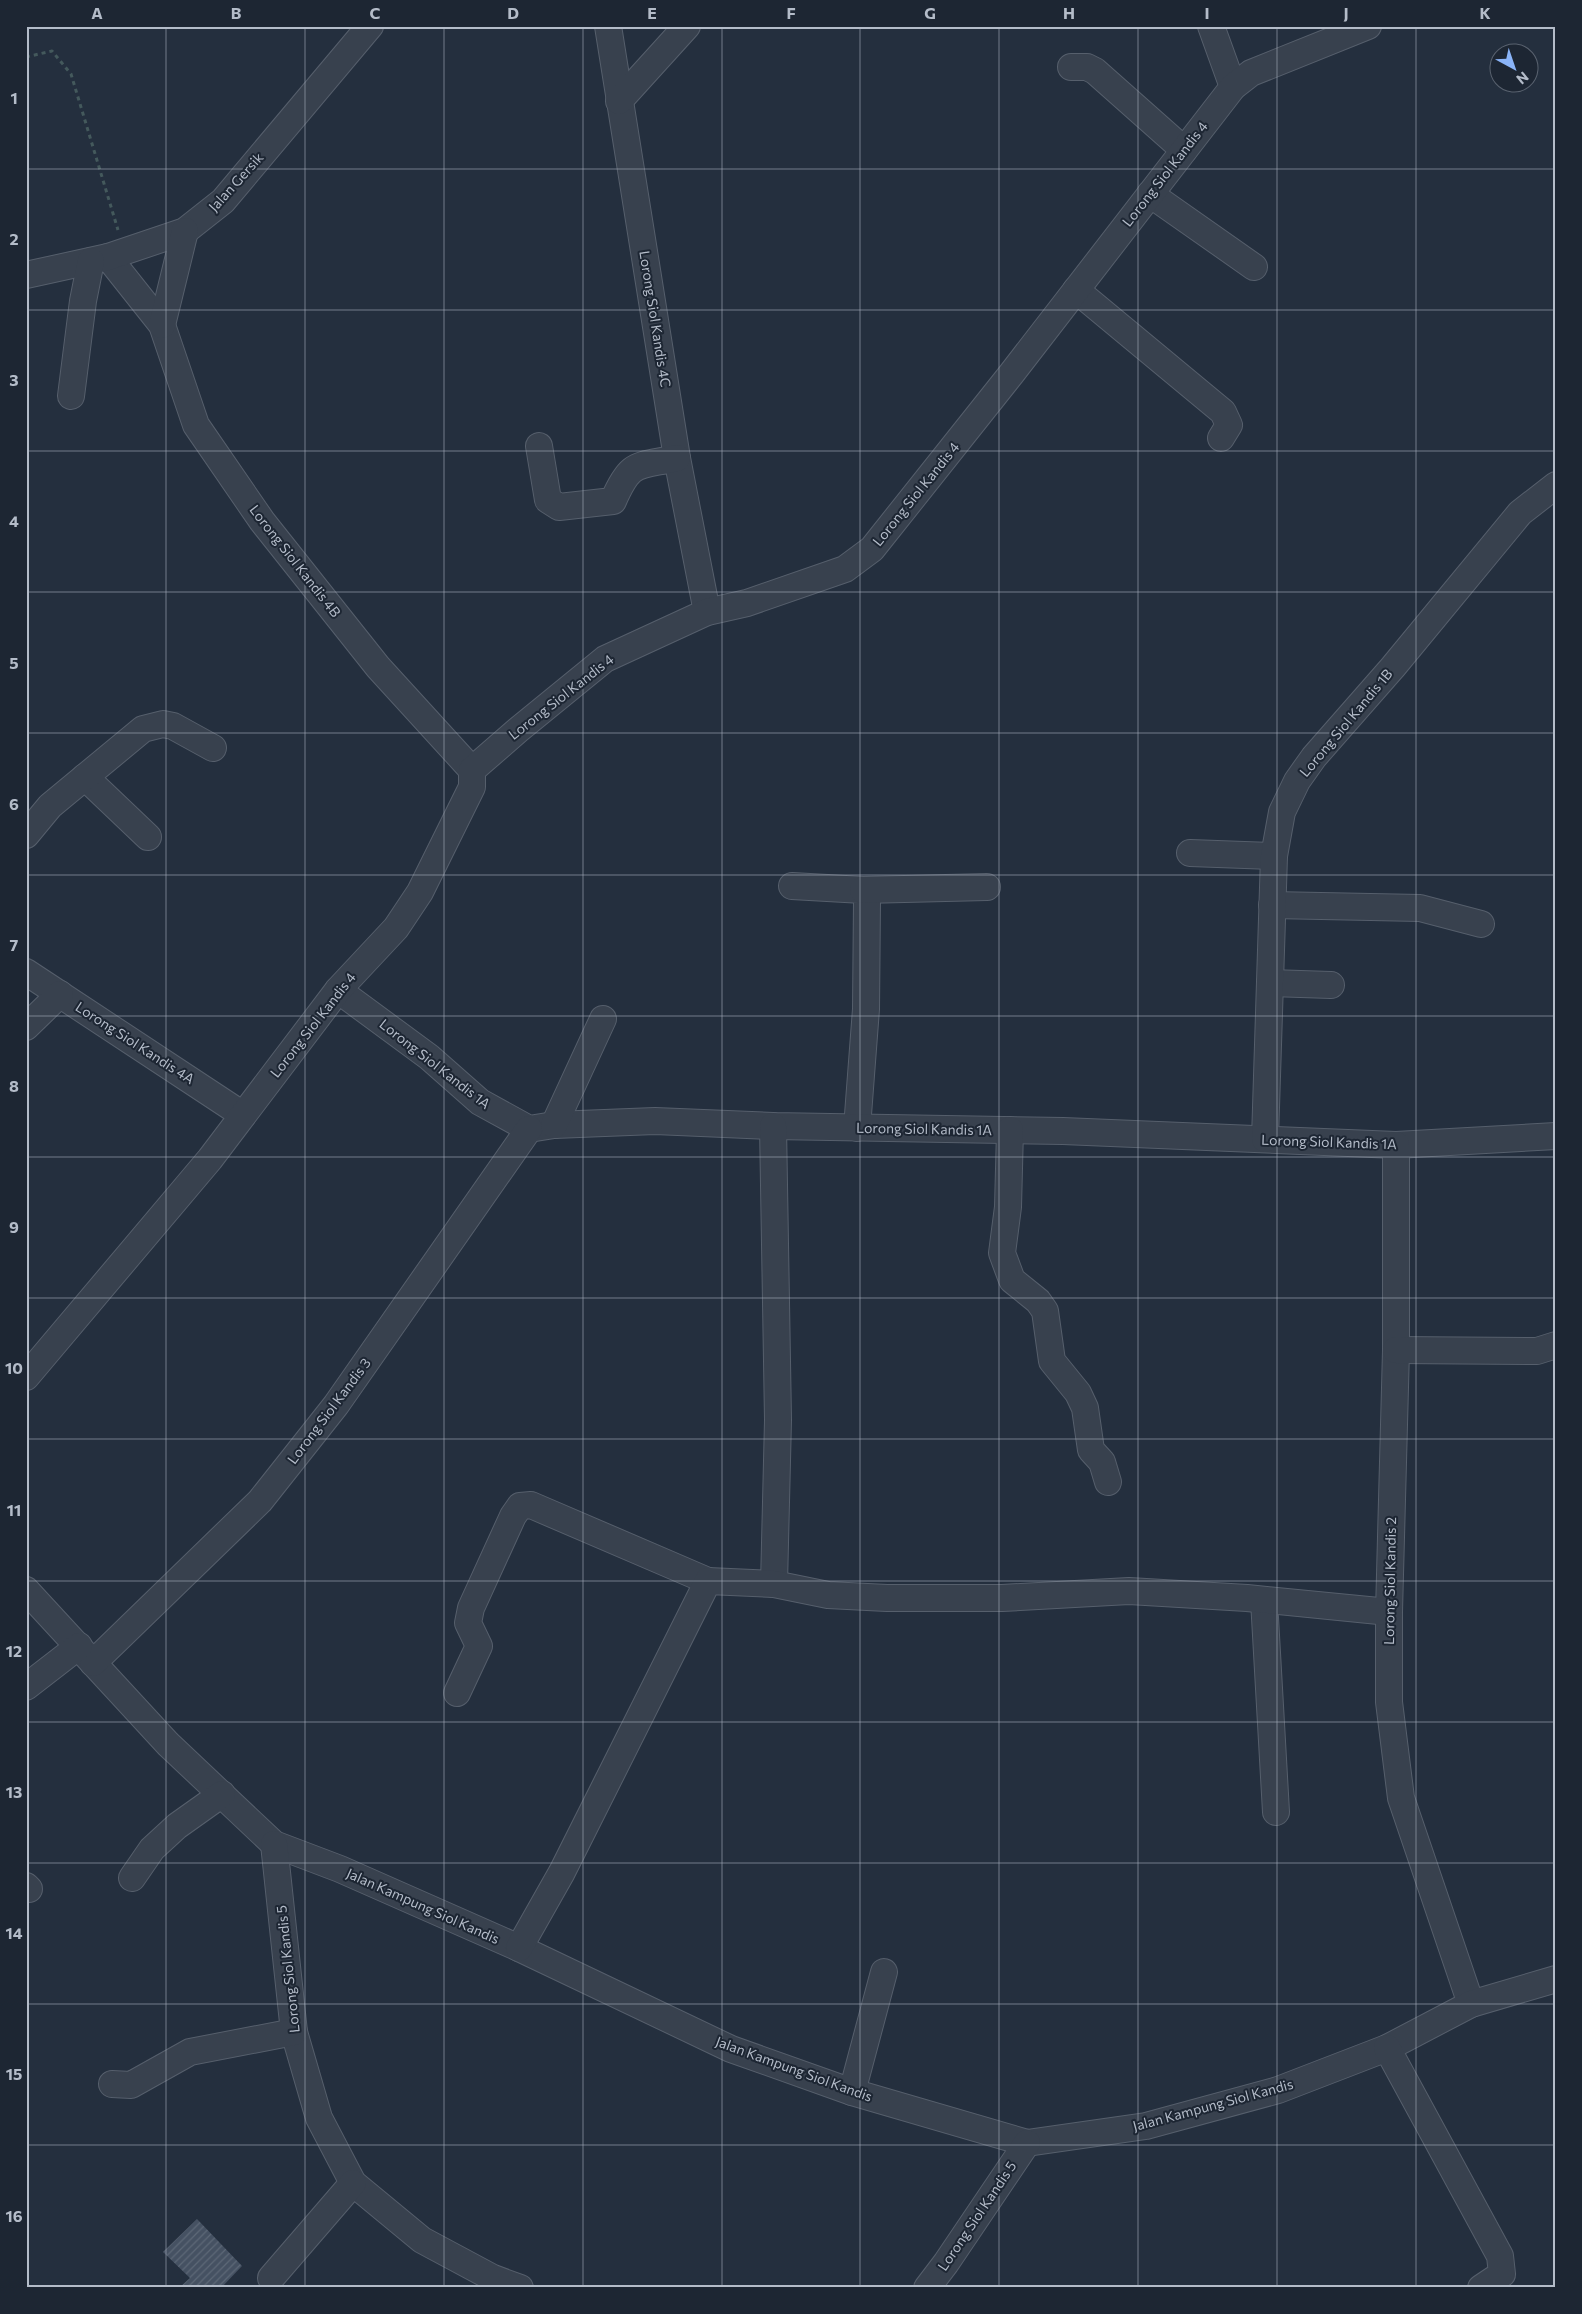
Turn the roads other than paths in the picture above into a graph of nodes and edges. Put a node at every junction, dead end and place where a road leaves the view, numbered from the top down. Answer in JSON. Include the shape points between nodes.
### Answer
{"nodes":[{"id":1,"x":608,"y":26,"type":"edge"},
{"id":2,"x":687,"y":26,"type":"edge"},
{"id":3,"x":1211,"y":26,"type":"edge"},
{"id":4,"x":1368,"y":26,"type":"edge"},
{"id":5,"x":361,"y":29,"type":"edge"},
{"id":6,"x":1071,"y":67,"type":"dead end"},
{"id":7,"x":1232,"y":87,"type":"junction"},
{"id":8,"x":620,"y":101,"type":"junction"},
{"id":9,"x":1184,"y":150,"type":"junction"},
{"id":10,"x":1150,"y":194,"type":"junction"},
{"id":11,"x":185,"y":231,"type":"junction"},
{"id":12,"x":107,"y":256,"type":"junction"},
{"id":13,"x":1254,"y":267,"type":"dead end"},
{"id":14,"x":26,"y":274,"type":"edge"},
{"id":15,"x":1076,"y":290,"type":"junction"},
{"id":16,"x":162,"y":325,"type":"junction"},
{"id":17,"x":71,"y":396,"type":"dead end"},
{"id":18,"x":1221,"y":438,"type":"dead end"},
{"id":19,"x":539,"y":446,"type":"dead end"},
{"id":20,"x":677,"y":458,"type":"junction"},
{"id":21,"x":1556,"y":485,"type":"edge"},
{"id":22,"x":706,"y":612,"type":"junction"},
{"id":23,"x":213,"y":748,"type":"dead end"},
{"id":24,"x":472,"y":770,"type":"junction"},
{"id":25,"x":85,"y":777,"type":"junction"},
{"id":26,"x":26,"y":834,"type":"edge"},
{"id":27,"x":148,"y":837,"type":"dead end"},
{"id":28,"x":1190,"y":853,"type":"dead end"},
{"id":29,"x":1274,"y":856,"type":"junction"},
{"id":30,"x":792,"y":886,"type":"dead end"},
{"id":31,"x":987,"y":887,"type":"dead end"},
{"id":32,"x":863,"y":890,"type":"junction"},
{"id":33,"x":1272,"y":905,"type":"junction"},
{"id":34,"x":1481,"y":924,"type":"dead end"},
{"id":35,"x":26,"y":972,"type":"edge"},
{"id":36,"x":1270,"y":983,"type":"junction"},
{"id":37,"x":1331,"y":986,"type":"dead end"},
{"id":38,"x":338,"y":990,"type":"junction"},
{"id":39,"x":60,"y":994,"type":"junction"},
{"id":40,"x":603,"y":1019,"type":"dead end"},
{"id":41,"x":26,"y":1027,"type":"edge"},
{"id":42,"x":244,"y":1115,"type":"junction"},
{"id":43,"x":773,"y":1126,"type":"junction"},
{"id":44,"x":542,"y":1127,"type":"junction"},
{"id":45,"x":857,"y":1128,"type":"junction"},
{"id":46,"x":1010,"y":1130,"type":"junction"},
{"id":47,"x":1556,"y":1136,"type":"edge"},
{"id":48,"x":1265,"y":1139,"type":"junction"},
{"id":49,"x":1396,"y":1145,"type":"junction"},
{"id":50,"x":1556,"y":1345,"type":"edge"},
{"id":51,"x":1396,"y":1357,"type":"junction"},
{"id":52,"x":1556,"y":1366,"type":"edge"},
{"id":53,"x":26,"y":1377,"type":"edge"},
{"id":54,"x":1108,"y":1482,"type":"dead end"},
{"id":55,"x":708,"y":1581,"type":"junction"},
{"id":56,"x":774,"y":1584,"type":"junction"},
{"id":57,"x":26,"y":1590,"type":"edge"},
{"id":58,"x":1264,"y":1600,"type":"junction"},
{"id":59,"x":1389,"y":1612,"type":"junction"},
{"id":60,"x":86,"y":1654,"type":"junction"},
{"id":61,"x":26,"y":1687,"type":"edge"},
{"id":62,"x":457,"y":1693,"type":"dead end"},
{"id":63,"x":222,"y":1794,"type":"junction"},
{"id":64,"x":1276,"y":1812,"type":"dead end"},
{"id":65,"x":274,"y":1844,"type":"junction"},
{"id":66,"x":132,"y":1878,"type":"dead end"},
{"id":67,"x":519,"y":1948,"type":"junction"},
{"id":68,"x":884,"y":1972,"type":"dead end"},
{"id":69,"x":1556,"y":1979,"type":"edge"},
{"id":70,"x":1471,"y":2004,"type":"junction"},
{"id":71,"x":294,"y":2032,"type":"junction"},
{"id":72,"x":1387,"y":2048,"type":"junction"},
{"id":73,"x":112,"y":2084,"type":"dead end"},
{"id":74,"x":852,"y":2092,"type":"junction"},
{"id":75,"x":1027,"y":2143,"type":"junction"},
{"id":76,"x":352,"y":2183,"type":"junction"},
{"id":77,"x":271,"y":2278,"type":"dead end"},
{"id":78,"x":520,"y":2288,"type":"edge"},
{"id":79,"x":926,"y":2288,"type":"edge"},
{"id":80,"x":1481,"y":2288,"type":"edge"}],
"edges":[{"from":1,"to":8,"type":"street","name":"Lorong Siol Kandis 4C"},
{"from":2,"to":8,"type":"street"},
{"from":3,"to":7,"type":"street"},
{"from":4,"to":7,"type":"street","name":"Lorong Siol Kandis 4","via":[[1251,73]]},
{"from":5,"to":11,"type":"street","name":"Jalan Gersik","via":[[223,201]]},
{"from":6,"to":9,"type":"street","via":[[1087,67],[1095,72]]},
{"from":7,"to":9,"type":"street","name":"Lorong Siol Kandis 4"},
{"from":8,"to":20,"type":"street","name":"Lorong Siol Kandis 4C"},
{"from":9,"to":10,"type":"street","name":"Lorong Siol Kandis 4"},
{"from":10,"to":13,"type":"street"},
{"from":10,"to":15,"type":"street","name":"Lorong Siol Kandis 4"},
{"from":11,"to":12,"type":"street","name":"Jalan Gersik"},
{"from":11,"to":16,"type":"street"},
{"from":12,"to":14,"type":"street","name":"Jalan Gersik"},
{"from":12,"to":16,"type":"street"},
{"from":12,"to":17,"type":"street","via":[[83,301]]},
{"from":15,"to":18,"type":"street","via":[[1223,412],[1229,425]]},
{"from":15,"to":22,"type":"street","name":"Lorong Siol Kandis 4","via":[[872,549],[845,569],[747,603]]},
{"from":16,"to":24,"type":"street","name":"Lorong Siol Kandis 4B","via":[[196,425],[262,521],[378,668]]},
{"from":19,"to":20,"type":"street","via":[[548,500],[559,507],[614,501],[624,477],[632,468]]},
{"from":20,"to":22,"type":"street","name":"Lorong Siol Kandis 4C"},
{"from":21,"to":29,"type":"street","name":"Lorong Siol Kandis 1B","via":[[1520,513],[1314,758],[1297,781],[1282,812]]},
{"from":22,"to":24,"type":"street","name":"Lorong Siol Kandis 4","via":[[605,659]]},
{"from":23,"to":25,"type":"street","via":[[173,726],[152,726],[143,729]]},
{"from":24,"to":38,"type":"street","name":"Lorong Siol Kandis 4","via":[[472,787],[411,907],[396,928]]},
{"from":25,"to":26,"type":"street","via":[[50,806]]},
{"from":25,"to":27,"type":"street"},
{"from":28,"to":29,"type":"street"},
{"from":29,"to":33,"type":"street","name":"Lorong Siol Kandis 1B"},
{"from":30,"to":32,"type":"street"},
{"from":31,"to":32,"type":"street"},
{"from":32,"to":45,"type":"street","via":[[867,901],[866,1009]]},
{"from":33,"to":34,"type":"street","via":[[1420,908]]},
{"from":33,"to":36,"type":"street","name":"Lorong Siol Kandis 1B"},
{"from":35,"to":39,"type":"street","name":"Lorong Siol Kandis 4A"},
{"from":36,"to":37,"type":"street"},
{"from":36,"to":48,"type":"street","name":"Lorong Siol Kandis 1B"},
{"from":38,"to":42,"type":"street","name":"Lorong Siol Kandis 4"},
{"from":38,"to":44,"type":"street","name":"Lorong Siol Kandis 1A","via":[[429,1057],[480,1102]]},
{"from":39,"to":41,"type":"street"},
{"from":39,"to":42,"type":"street","name":"Lorong Siol Kandis 4A"},
{"from":40,"to":44,"type":"street","name":"Lorong Siol Kandis 3"},
{"from":42,"to":53,"type":"street","name":"Lorong Siol Kandis 4"},
{"from":43,"to":44,"type":"street","name":"Lorong Siol Kandis 1A","via":[[655,1121]]},
{"from":43,"to":45,"type":"street","name":"Lorong Siol Kandis 1A"},
{"from":43,"to":56,"type":"street","via":[[778,1420]]},
{"from":44,"to":60,"type":"street","name":"Lorong Siol Kandis 3","via":[[336,1405],[260,1501]]},
{"from":45,"to":46,"type":"street","name":"Lorong Siol Kandis 1A"},
{"from":46,"to":48,"type":"street","name":"Lorong Siol Kandis 1A"},
{"from":46,"to":54,"type":"street","via":[[1008,1207],[1002,1253],[1012,1280],[1046,1311],[1052,1362],[1078,1393],[1085,1408],[1091,1450],[1102,1462]]},
{"from":47,"to":49,"type":"street","name":"Lorong Siol Kandis 1A"},
{"from":48,"to":49,"type":"street","name":"Lorong Siol Kandis 1A"},
{"from":49,"to":51,"type":"street","name":"Lorong Siol Kandis 2"},
{"from":50,"to":51,"type":"street","via":[[1537,1351]]},
{"from":51,"to":52,"type":"street"},
{"from":51,"to":59,"type":"street","name":"Lorong Siol Kandis 2"},
{"from":55,"to":56,"type":"street"},
{"from":55,"to":62,"type":"street","via":[[531,1505],[520,1506],[471,1608],[468,1623],[479,1646]]},
{"from":55,"to":67,"type":"street","via":[[562,1872]]},
{"from":56,"to":58,"type":"street","via":[[828,1595],[887,1598],[1002,1598],[1129,1592]]},
{"from":57,"to":60,"type":"street","name":"Jalan Kampung Siol Kandis"},
{"from":58,"to":59,"type":"street"},
{"from":58,"to":64,"type":"street"},
{"from":59,"to":70,"type":"street","name":"Lorong Siol Kandis 2","via":[[1389,1702],[1400,1798]]},
{"from":60,"to":61,"type":"street","name":"Lorong Siol Kandis 3"},
{"from":60,"to":63,"type":"street","name":"Jalan Kampung Siol Kandis","via":[[168,1744]]},
{"from":63,"to":65,"type":"street","name":"Jalan Kampung Siol Kandis"},
{"from":63,"to":66,"type":"street","via":[[177,1826],[152,1849]]},
{"from":65,"to":67,"type":"street","name":"Jalan Kampung Siol Kandis","via":[[340,1869]]},
{"from":65,"to":71,"type":"street","name":"Lorong Siol Kandis 5"},
{"from":67,"to":74,"type":"street","name":"Jalan Kampung Siol Kandis","via":[[731,2049]]},
{"from":68,"to":74,"type":"street"},
{"from":69,"to":70,"type":"street","name":"Jalan Kampung Siol Kandis"},
{"from":70,"to":72,"type":"street","name":"Jalan Kampung Siol Kandis"},
{"from":71,"to":73,"type":"street","via":[[190,2052],[131,2085]]},
{"from":71,"to":76,"type":"street","name":"Lorong Siol Kandis 5","via":[[319,2118]]},
{"from":72,"to":75,"type":"street","name":"Jalan Kampung Siol Kandis","via":[[1278,2090],[1146,2126]]},
{"from":72,"to":80,"type":"street","via":[[1500,2256],[1502,2274]]},
{"from":74,"to":75,"type":"street","name":"Jalan Kampung Siol Kandis"},
{"from":75,"to":79,"type":"street","name":"Lorong Siol Kandis 5"},
{"from":76,"to":77,"type":"street"},
{"from":76,"to":78,"type":"street","name":"Lorong Siol Kandis 5","via":[[422,2240],[493,2278]]}]}
